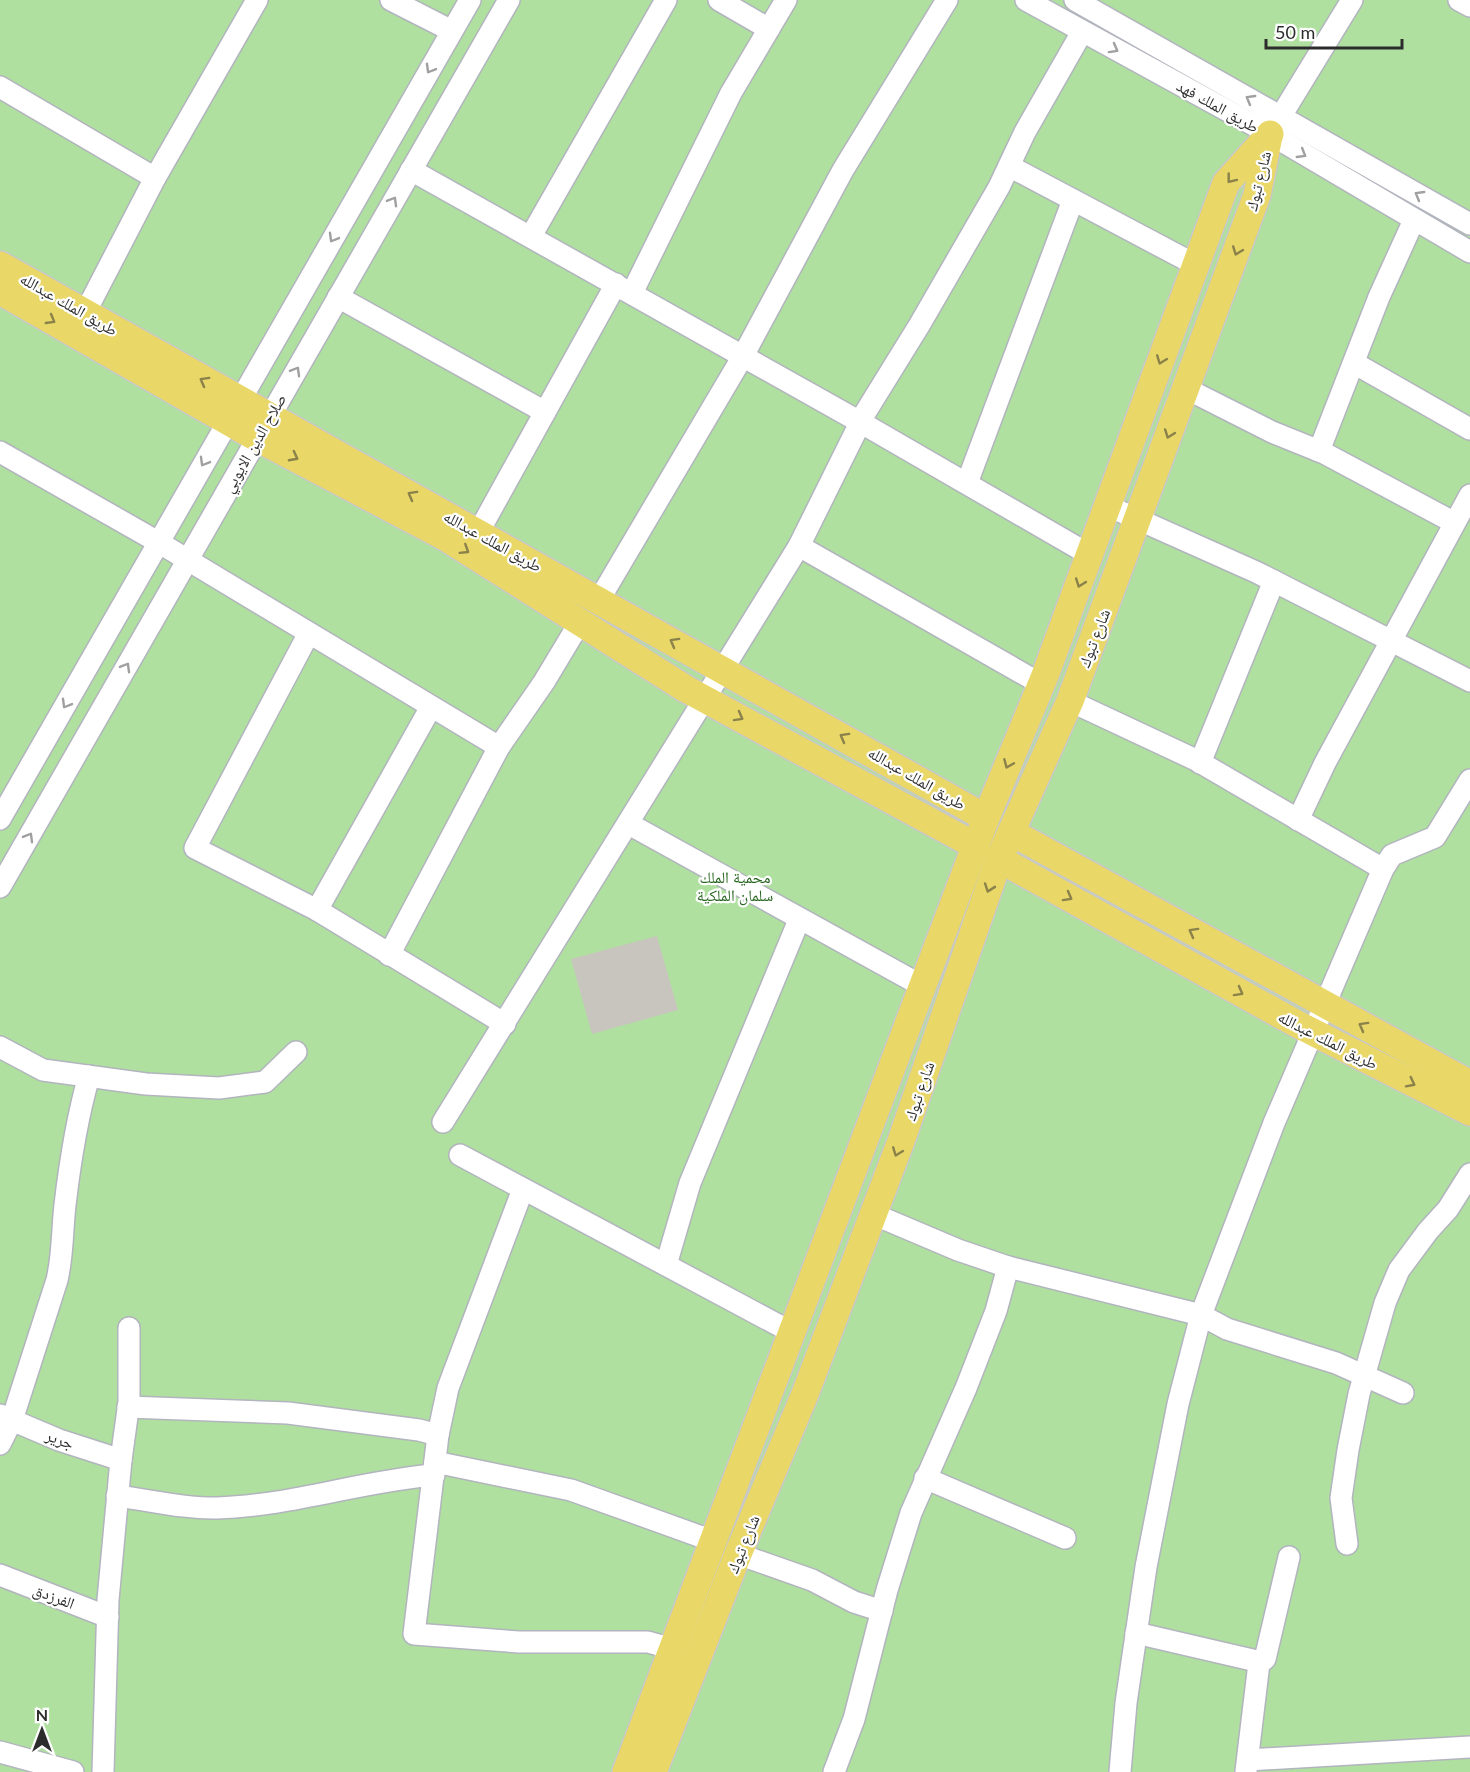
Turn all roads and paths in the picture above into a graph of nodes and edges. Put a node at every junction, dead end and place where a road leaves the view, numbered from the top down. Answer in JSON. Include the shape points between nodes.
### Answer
{"nodes":[{"id":1,"x":257,"y":0,"type":"edge"},
{"id":2,"x":391,"y":0,"type":"edge"},
{"id":3,"x":470,"y":0,"type":"edge"},
{"id":4,"x":509,"y":0,"type":"edge"},
{"id":5,"x":666,"y":0,"type":"edge"},
{"id":6,"x":718,"y":0,"type":"edge"},
{"id":7,"x":786,"y":0,"type":"edge"},
{"id":8,"x":947,"y":0,"type":"edge"},
{"id":9,"x":1026,"y":0,"type":"edge"},
{"id":10,"x":1075,"y":0,"type":"edge"},
{"id":11,"x":1352,"y":0,"type":"edge"},
{"id":12,"x":1459,"y":0,"type":"edge"},
{"id":13,"x":1470,"y":6,"type":"edge"},
{"id":14,"x":769,"y":29,"type":"junction"},
{"id":15,"x":452,"y":31,"type":"junction"},
{"id":16,"x":1082,"y":32,"type":"junction"},
{"id":17,"x":0,"y":87,"type":"edge"},
{"id":18,"x":1275,"y":125,"type":"junction"},
{"id":19,"x":1009,"y":166,"type":"junction"},
{"id":20,"x":411,"y":170,"type":"junction"},
{"id":21,"x":155,"y":178,"type":"junction"},
{"id":22,"x":1073,"y":200,"type":"junction"},
{"id":23,"x":1414,"y":220,"type":"junction"},
{"id":24,"x":1470,"y":224,"type":"edge"},
{"id":25,"x":531,"y":236,"type":"junction"},
{"id":26,"x":1470,"y":252,"type":"edge"},
{"id":27,"x":0,"y":265,"type":"edge"},
{"id":28,"x":1196,"y":265,"type":"junction"},
{"id":29,"x":624,"y":288,"type":"junction"},
{"id":30,"x":0,"y":291,"type":"edge"},
{"id":31,"x":338,"y":297,"type":"junction"},
{"id":32,"x":85,"y":313,"type":"junction"},
{"id":33,"x":742,"y":356,"type":"junction"},
{"id":34,"x":1354,"y":363,"type":"junction"},
{"id":35,"x":1185,"y":388,"type":"junction"},
{"id":36,"x":233,"y":411,"type":"junction"},
{"id":37,"x":545,"y":411,"type":"junction"},
{"id":38,"x":860,"y":422,"type":"junction"},
{"id":39,"x":263,"y":427,"type":"junction"},
{"id":40,"x":1470,"y":429,"type":"edge"},
{"id":41,"x":1319,"y":451,"type":"junction"},
{"id":42,"x":0,"y":452,"type":"edge"},
{"id":43,"x":967,"y":483,"type":"junction"},
{"id":44,"x":1470,"y":495,"type":"edge"},
{"id":45,"x":1108,"y":506,"type":"junction"},
{"id":46,"x":1139,"y":518,"type":"junction"},
{"id":47,"x":1453,"y":522,"type":"junction"},
{"id":48,"x":478,"y":532,"type":"junction"},
{"id":49,"x":158,"y":542,"type":"junction"},
{"id":50,"x":799,"y":546,"type":"junction"},
{"id":51,"x":1090,"y":555,"type":"junction"},
{"id":52,"x":187,"y":560,"type":"junction"},
{"id":53,"x":1274,"y":580,"type":"junction"},
{"id":54,"x":599,"y":600,"type":"junction"},
{"id":55,"x":580,"y":622,"type":"junction"},
{"id":56,"x":309,"y":633,"type":"junction"},
{"id":57,"x":1390,"y":641,"type":"junction"},
{"id":58,"x":724,"y":670,"type":"junction"},
{"id":59,"x":1470,"y":681,"type":"edge"},
{"id":60,"x":1041,"y":684,"type":"junction"},
{"id":61,"x":703,"y":698,"type":"junction"},
{"id":62,"x":1070,"y":701,"type":"junction"},
{"id":63,"x":431,"y":707,"type":"junction"},
{"id":64,"x":498,"y":747,"type":"junction"},
{"id":65,"x":1200,"y":762,"type":"junction"},
{"id":66,"x":1470,"y":780,"type":"edge"},
{"id":67,"x":986,"y":818,"type":"junction"},
{"id":68,"x":0,"y":819,"type":"edge"},
{"id":69,"x":1298,"y":820,"type":"junction"},
{"id":70,"x":628,"y":824,"type":"junction"},
{"id":71,"x":1011,"y":832,"type":"junction"},
{"id":72,"x":987,"y":852,"type":"junction"},
{"id":73,"x":1383,"y":869,"type":"junction"},
{"id":74,"x":0,"y":887,"type":"edge"},
{"id":75,"x":317,"y":910,"type":"junction"},
{"id":76,"x":799,"y":920,"type":"junction"},
{"id":77,"x":389,"y":955,"type":"junction"},
{"id":78,"x":924,"y":987,"type":"junction"},
{"id":79,"x":1325,"y":1005,"type":"junction"},
{"id":80,"x":505,"y":1024,"type":"junction"},
{"id":81,"x":1312,"y":1032,"type":"junction"},
{"id":82,"x":0,"y":1047,"type":"edge"},
{"id":83,"x":296,"y":1052,"type":"dead end"},
{"id":84,"x":89,"y":1076,"type":"junction"},
{"id":85,"x":1470,"y":1084,"type":"edge"},
{"id":86,"x":1470,"y":1112,"type":"edge"},
{"id":87,"x":443,"y":1122,"type":"dead end"},
{"id":88,"x":460,"y":1155,"type":"dead end"},
{"id":89,"x":1470,"y":1174,"type":"edge"},
{"id":90,"x":523,"y":1189,"type":"junction"},
{"id":91,"x":873,"y":1214,"type":"junction"},
{"id":92,"x":666,"y":1265,"type":"junction"},
{"id":93,"x":1008,"y":1267,"type":"junction"},
{"id":94,"x":1201,"y":1315,"type":"junction"},
{"id":95,"x":129,"y":1328,"type":"dead end"},
{"id":96,"x":793,"y":1333,"type":"junction"},
{"id":97,"x":1364,"y":1375,"type":"junction"},
{"id":98,"x":1402,"y":1393,"type":"dead end"},
{"id":99,"x":128,"y":1407,"type":"junction"},
{"id":100,"x":6,"y":1417,"type":"edge"},
{"id":101,"x":438,"y":1435,"type":"junction"},
{"id":102,"x":0,"y":1444,"type":"edge"},
{"id":103,"x":121,"y":1460,"type":"junction"},
{"id":104,"x":435,"y":1469,"type":"junction"},
{"id":105,"x":925,"y":1478,"type":"junction"},
{"id":106,"x":117,"y":1496,"type":"junction"},
{"id":107,"x":1065,"y":1538,"type":"dead end"},
{"id":108,"x":713,"y":1541,"type":"junction"},
{"id":109,"x":1347,"y":1544,"type":"dead end"},
{"id":110,"x":738,"y":1554,"type":"junction"},
{"id":111,"x":1289,"y":1557,"type":"dead end"},
{"id":112,"x":0,"y":1575,"type":"edge"},
{"id":113,"x":882,"y":1611,"type":"junction"},
{"id":114,"x":108,"y":1617,"type":"junction"},
{"id":115,"x":1136,"y":1633,"type":"junction"},
{"id":116,"x":673,"y":1649,"type":"junction"},
{"id":117,"x":1261,"y":1662,"type":"junction"},
{"id":118,"x":1470,"y":1746,"type":"edge"},
{"id":119,"x":0,"y":1752,"type":"edge"},
{"id":120,"x":1247,"y":1766,"type":"edge"},
{"id":121,"x":73,"y":1772,"type":"edge"},
{"id":122,"x":103,"y":1772,"type":"edge"},
{"id":123,"x":626,"y":1772,"type":"edge"},
{"id":124,"x":653,"y":1772,"type":"edge"},
{"id":125,"x":834,"y":1772,"type":"edge"},
{"id":126,"x":1120,"y":1772,"type":"edge"}],
"edges":[{"from":1,"to":21,"type":"street"},
{"from":2,"to":15,"type":"street"},
{"from":3,"to":15,"type":"street","name":"صلاح الدين الايوبي"},
{"from":4,"to":20,"type":"street","name":"صلاح الدين الايوبي"},
{"from":5,"to":25,"type":"street"},
{"from":6,"to":14,"type":"street"},
{"from":7,"to":14,"type":"street"},
{"from":8,"to":33,"type":"street","via":[[843,170]]},
{"from":9,"to":16,"type":"street","name":"طريق الملك فهد"},
{"from":18,"to":10,"type":"street","name":"طريق الملك فهد","one_way":true},
{"from":11,"to":18,"type":"street"},
{"from":12,"to":13,"type":"street"},
{"from":14,"to":29,"type":"street"},
{"from":15,"to":36,"type":"street","name":"صلاح الدين الايوبي","one_way":true},
{"from":16,"to":18,"type":"street","name":"طريق الملك فهد","one_way":true},
{"from":16,"to":19,"type":"street"},
{"from":17,"to":21,"type":"street"},
{"from":18,"to":23,"type":"street","name":"طريق الملك فهد","one_way":true},
{"from":24,"to":18,"type":"street","name":"طريق الملك فهد","one_way":true},
{"from":18,"to":28,"type":"main road","name":"شارع تبوك","one_way":true,"via":[[1226,183]]},
{"from":18,"to":35,"type":"main road","name":"شارع تبوك","one_way":true,"via":[[1257,195]]},
{"from":19,"to":22,"type":"street"},
{"from":19,"to":38,"type":"street","via":[[921,324]]},
{"from":20,"to":25,"type":"street"},
{"from":31,"to":20,"type":"street","name":"صلاح الدين الايوبي","one_way":true},
{"from":21,"to":32,"type":"street"},
{"from":22,"to":28,"type":"street"},
{"from":22,"to":43,"type":"street"},
{"from":23,"to":26,"type":"street","name":"طريق الملك فهد"},
{"from":23,"to":34,"type":"street"},
{"from":25,"to":29,"type":"street"},
{"from":27,"to":32,"type":"main road","name":"طريق الملك عبدالله"},
{"from":28,"to":45,"type":"main road","name":"شارع تبوك","one_way":true},
{"from":29,"to":33,"type":"street"},
{"from":29,"to":37,"type":"street"},
{"from":30,"to":36,"type":"main road","name":"طريق الملك عبدالله","one_way":true},
{"from":31,"to":37,"type":"street"},
{"from":39,"to":31,"type":"street","name":"صلاح الدين الايوبي","one_way":true},
{"from":36,"to":32,"type":"main road","name":"طريق الملك عبدالله","one_way":true},
{"from":33,"to":38,"type":"street"},
{"from":33,"to":54,"type":"street"},
{"from":34,"to":40,"type":"street"},
{"from":34,"to":41,"type":"street"},
{"from":35,"to":41,"type":"street"},
{"from":35,"to":46,"type":"main road","name":"شارع تبوك","one_way":true},
{"from":36,"to":39,"type":"main road","name":"طريق الملك عبدالله"},
{"from":36,"to":49,"type":"street","name":"صلاح الدين الايوبي","one_way":true},
{"from":37,"to":48,"type":"street"},
{"from":38,"to":43,"type":"street"},
{"from":38,"to":50,"type":"street"},
{"from":48,"to":39,"type":"main road","name":"طريق الملك عبدالله","one_way":true},
{"from":39,"to":52,"type":"street","name":"صلاح الدين الايوبي"},
{"from":39,"to":55,"type":"main road","name":"طريق الملك عبدالله","one_way":true},
{"from":41,"to":47,"type":"street"},
{"from":42,"to":49,"type":"street"},
{"from":43,"to":51,"type":"street"},
{"from":44,"to":47,"type":"street"},
{"from":45,"to":46,"type":"street"},
{"from":45,"to":51,"type":"main road","name":"شارع تبوك"},
{"from":46,"to":53,"type":"street"},
{"from":46,"to":62,"type":"main road","name":"شارع تبوك"},
{"from":47,"to":57,"type":"street"},
{"from":48,"to":54,"type":"main road","name":"طريق الملك عبدالله"},
{"from":49,"to":52,"type":"street"},
{"from":49,"to":68,"type":"street","name":"صلاح الدين الايوبي","one_way":true},
{"from":50,"to":58,"type":"street"},
{"from":50,"to":60,"type":"street"},
{"from":51,"to":60,"type":"main road","name":"شارع تبوك","one_way":true},
{"from":52,"to":56,"type":"street"},
{"from":74,"to":52,"type":"street","name":"صلاح الدين الايوبي","one_way":true},
{"from":53,"to":57,"type":"street"},
{"from":53,"to":65,"type":"street"},
{"from":58,"to":54,"type":"main road","name":"طريق الملك عبدالله","one_way":true},
{"from":55,"to":61,"type":"main road","name":"طريق الملك عبدالله"},
{"from":55,"to":64,"type":"street"},
{"from":56,"to":63,"type":"street"},
{"from":56,"to":75,"type":"street","via":[[195,848]]},
{"from":57,"to":59,"type":"street"},
{"from":57,"to":69,"type":"street"},
{"from":58,"to":61,"type":"street"},
{"from":67,"to":58,"type":"main road","name":"طريق الملك عبدالله","one_way":true},
{"from":60,"to":67,"type":"main road","name":"شارع تبوك","one_way":true},
{"from":61,"to":70,"type":"street"},
{"from":61,"to":72,"type":"main road","name":"طريق الملك عبدالله","one_way":true},
{"from":62,"to":65,"type":"street"},
{"from":62,"to":71,"type":"main road","name":"شارع تبوك"},
{"from":63,"to":64,"type":"street"},
{"from":63,"to":75,"type":"street"},
{"from":64,"to":77,"type":"street"},
{"from":65,"to":69,"type":"street"},
{"from":66,"to":73,"type":"street","via":[[1436,837],[1392,855]]},
{"from":67,"to":72,"type":"main road","name":"شارع تبوك"},
{"from":69,"to":73,"type":"street"},
{"from":70,"to":76,"type":"street"},
{"from":70,"to":80,"type":"street"},
{"from":71,"to":72,"type":"main road","name":"شارع تبوك"},
{"from":79,"to":71,"type":"main road","name":"طريق الملك عبدالله","one_way":true},
{"from":72,"to":78,"type":"main road","name":"شارع تبوك"},
{"from":72,"to":81,"type":"main road","name":"طريق الملك عبدالله","one_way":true},
{"from":72,"to":91,"type":"main road","name":"شارع تبوك","one_way":true},
{"from":73,"to":79,"type":"street"},
{"from":75,"to":77,"type":"street"},
{"from":76,"to":78,"type":"street"},
{"from":76,"to":92,"type":"street","via":[[690,1183]]},
{"from":77,"to":80,"type":"street"},
{"from":78,"to":96,"type":"main road","name":"شارع تبوك"},
{"from":79,"to":81,"type":"street"},
{"from":85,"to":79,"type":"main road","name":"طريق الملك عبدالله","one_way":true},
{"from":80,"to":87,"type":"street"},
{"from":81,"to":86,"type":"main road","name":"طريق الملك عبدالله","one_way":true},
{"from":81,"to":94,"type":"street"},
{"from":82,"to":84,"type":"street","via":[[43,1070]]},
{"from":83,"to":84,"type":"street","via":[[265,1082],[219,1088]]},
{"from":84,"to":100,"type":"street","via":[[71,1159],[63,1256],[35,1353]]},
{"from":88,"to":90,"type":"street"},
{"from":89,"to":97,"type":"street","via":[[1448,1209],[1399,1270]]},
{"from":90,"to":92,"type":"street"},
{"from":90,"to":101,"type":"street","via":[[448,1388]]},
{"from":91,"to":93,"type":"street"},
{"from":91,"to":110,"type":"main road","name":"شارع تبوك","via":[[806,1394]]},
{"from":92,"to":96,"type":"street"},
{"from":93,"to":94,"type":"street"},
{"from":93,"to":105,"type":"street","via":[[996,1311],[966,1388]]},
{"from":94,"to":97,"type":"street","via":[[1227,1329]]},
{"from":94,"to":115,"type":"street","via":[[1176,1416]]},
{"from":95,"to":99,"type":"street"},
{"from":96,"to":108,"type":"main road","name":"شارع تبوك"},
{"from":97,"to":98,"type":"street"},
{"from":97,"to":109,"type":"street","via":[[1341,1498]]},
{"from":99,"to":101,"type":"street","via":[[288,1413]]},
{"from":99,"to":103,"type":"street"},
{"from":100,"to":102,"type":"street"},
{"from":100,"to":103,"type":"street","name":"جرير"},
{"from":101,"to":104,"type":"street"},
{"from":103,"to":106,"type":"street"},
{"from":104,"to":106,"type":"street","via":[[331,1492],[215,1509]]},
{"from":104,"to":108,"type":"street","via":[[571,1490]]},
{"from":104,"to":116,"type":"street","via":[[414,1634],[519,1642],[648,1642]]},
{"from":105,"to":107,"type":"street"},
{"from":105,"to":113,"type":"street"},
{"from":106,"to":114,"type":"street"},
{"from":108,"to":116,"type":"main road","name":"شارع تبوك"},
{"from":110,"to":113,"type":"street","via":[[812,1580],[854,1602]]},
{"from":110,"to":124,"type":"main road","name":"شارع تبوك"},
{"from":111,"to":117,"type":"street","via":[[1265,1659]]},
{"from":112,"to":114,"type":"street","name":"الفرزدق"},
{"from":113,"to":125,"type":"street","via":[[854,1719]]},
{"from":114,"to":122,"type":"street"},
{"from":115,"to":117,"type":"street"},
{"from":115,"to":126,"type":"street"},
{"from":116,"to":123,"type":"main road","name":"شارع تبوك"},
{"from":117,"to":120,"type":"street"},
{"from":118,"to":120,"type":"street"},
{"from":119,"to":121,"type":"street"}]}
